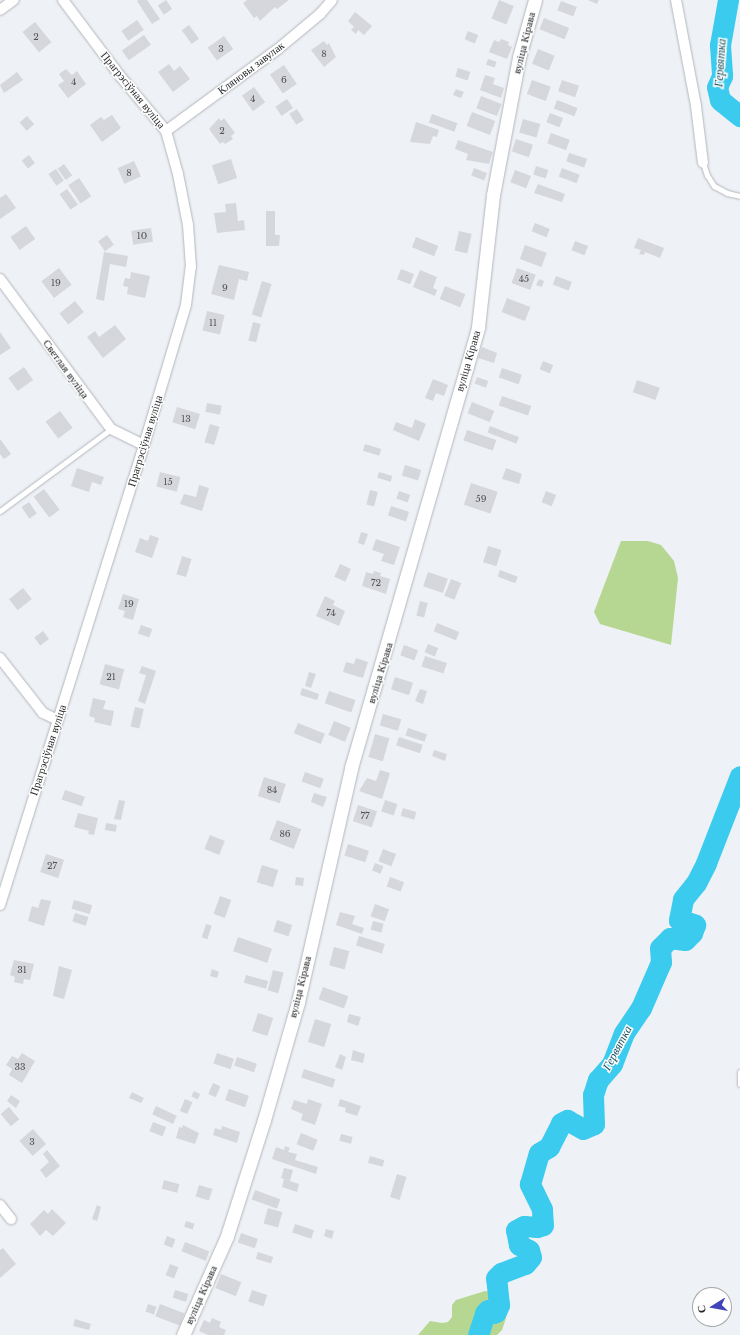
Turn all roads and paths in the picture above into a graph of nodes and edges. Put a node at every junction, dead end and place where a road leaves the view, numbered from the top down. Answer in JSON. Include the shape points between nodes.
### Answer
{"nodes":[{"id":1,"x":14,"y":0,"type":"edge"},
{"id":2,"x":64,"y":0,"type":"edge"},
{"id":3,"x":332,"y":0,"type":"edge"},
{"id":4,"x":535,"y":0,"type":"edge"},
{"id":5,"x":676,"y":0,"type":"edge"},
{"id":6,"x":0,"y":10,"type":"edge"},
{"id":7,"x":166,"y":131,"type":"junction"},
{"id":8,"x":703,"y":163,"type":"joint"},
{"id":9,"x":740,"y":196,"type":"edge"},
{"id":10,"x":0,"y":279,"type":"edge"},
{"id":11,"x":111,"y":429,"type":"junction"},
{"id":12,"x":144,"y":445,"type":"junction"},
{"id":13,"x":0,"y":511,"type":"edge"},
{"id":14,"x":0,"y":658,"type":"edge"},
{"id":15,"x":56,"y":719,"type":"junction"},
{"id":16,"x":0,"y":904,"type":"edge"},
{"id":17,"x":740,"y":1072,"type":"edge"},
{"id":18,"x":740,"y":1084,"type":"edge"},
{"id":19,"x":0,"y":1206,"type":"edge"},
{"id":20,"x":11,"y":1219,"type":"dead end"},
{"id":21,"x":183,"y":1335,"type":"edge"}],
"edges":[{"from":1,"to":6,"type":"street"},
{"from":2,"to":7,"type":"street","name":"Прагрэсіўная вуліца","via":[[120,76]]},
{"from":3,"to":7,"type":"street","name":"Кляновы завулак","via":[[320,14],[278,49]]},
{"from":4,"to":21,"type":"street","name":"вуліца Кірава","via":[[519,57],[493,195],[478,327],[351,768],[298,1002],[264,1120],[226,1236]]},
{"from":5,"to":8,"type":"street","via":[[696,106]]},
{"from":7,"to":12,"type":"street","name":"Прагрэсіўная вуліца","via":[[188,225],[191,267],[186,305]]},
{"from":8,"to":9,"type":"lane","via":[[706,175],[714,186]]},
{"from":10,"to":11,"type":"street","name":"Светлая вуліца"},
{"from":11,"to":12,"type":"street","name":"Светлая вуліца"},
{"from":11,"to":13,"type":"lane"},
{"from":12,"to":15,"type":"street","name":"Прагрэсіўная вуліца","via":[[70,686]]},
{"from":14,"to":15,"type":"street","via":[[43,712]]},
{"from":15,"to":16,"type":"street","name":"Прагрэсіўная вуліца"},
{"from":17,"to":18,"type":"lane"},
{"from":19,"to":20,"type":"street"}]}
